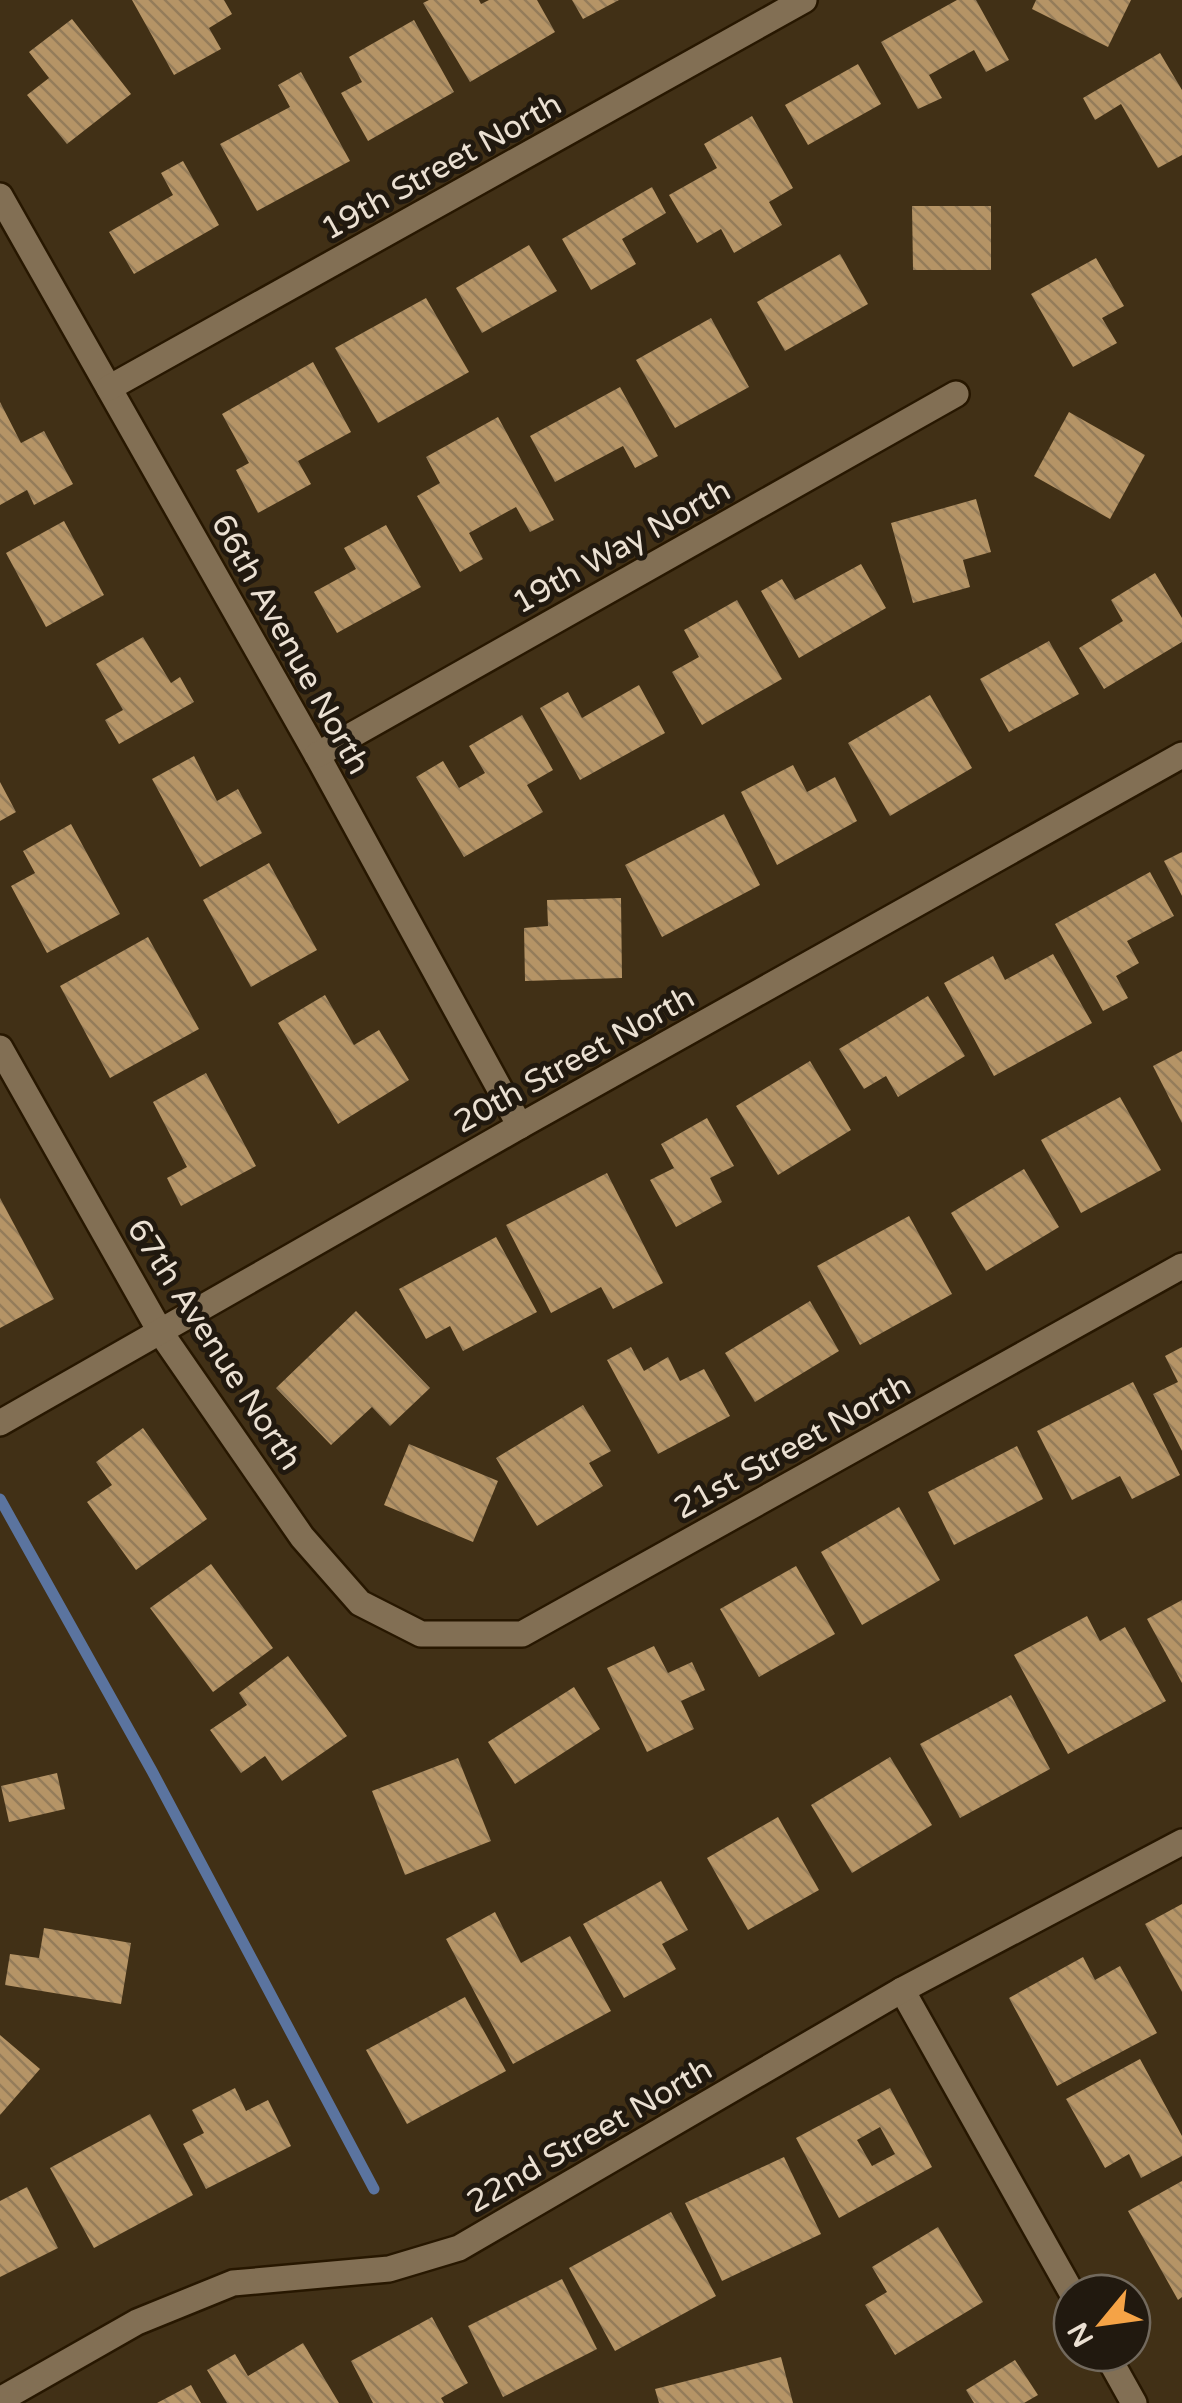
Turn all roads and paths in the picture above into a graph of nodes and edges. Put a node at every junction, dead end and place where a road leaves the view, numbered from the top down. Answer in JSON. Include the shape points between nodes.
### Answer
{"nodes":[{"id":1,"x":804,"y":0,"type":"edge"},
{"id":2,"x":0,"y":196,"type":"edge"},
{"id":3,"x":109,"y":388,"type":"junction"},
{"id":4,"x":956,"y":394,"type":"dead end"},
{"id":5,"x":317,"y":755,"type":"junction"},
{"id":6,"x":1182,"y":755,"type":"edge"},
{"id":7,"x":0,"y":1048,"type":"edge"},
{"id":8,"x":520,"y":1126,"type":"junction"},
{"id":9,"x":1182,"y":1266,"type":"edge"},
{"id":10,"x":162,"y":1334,"type":"junction"},
{"id":11,"x":0,"y":1423,"type":"edge"},
{"id":12,"x":421,"y":1634,"type":"joint"},
{"id":13,"x":1182,"y":1842,"type":"edge"},
{"id":14,"x":902,"y":1990,"type":"junction"},
{"id":15,"x":1061,"y":2273,"type":"edge"},
{"id":16,"x":1117,"y":2373,"type":"edge"},
{"id":17,"x":0,"y":2400,"type":"edge"},
{"id":18,"x":1134,"y":2403,"type":"edge"}],
"edges":[{"from":1,"to":3,"type":"street","name":"19th Street North"},
{"from":2,"to":3,"type":"street","name":"66th Avenue North"},
{"from":3,"to":5,"type":"street","name":"66th Avenue North"},
{"from":4,"to":5,"type":"street","name":"19th Way North"},
{"from":5,"to":8,"type":"street","name":"66th Avenue North"},
{"from":6,"to":8,"type":"street","name":"20th Street North"},
{"from":7,"to":10,"type":"street","name":"67th Avenue North"},
{"from":8,"to":10,"type":"street","name":"20th Street North"},
{"from":9,"to":12,"type":"street","name":"21st Street North","via":[[522,1634]]},
{"from":10,"to":11,"type":"street","name":"20th Street North"},
{"from":10,"to":12,"type":"street","name":"67th Avenue North","via":[[302,1537],[360,1603]]},
{"from":13,"to":14,"type":"street","name":"22nd Street North"},
{"from":14,"to":15,"type":"street"},
{"from":14,"to":17,"type":"street","name":"22nd Street North","via":[[459,2248],[389,2269],[233,2283],[136,2322]]},
{"from":16,"to":18,"type":"street"}]}
